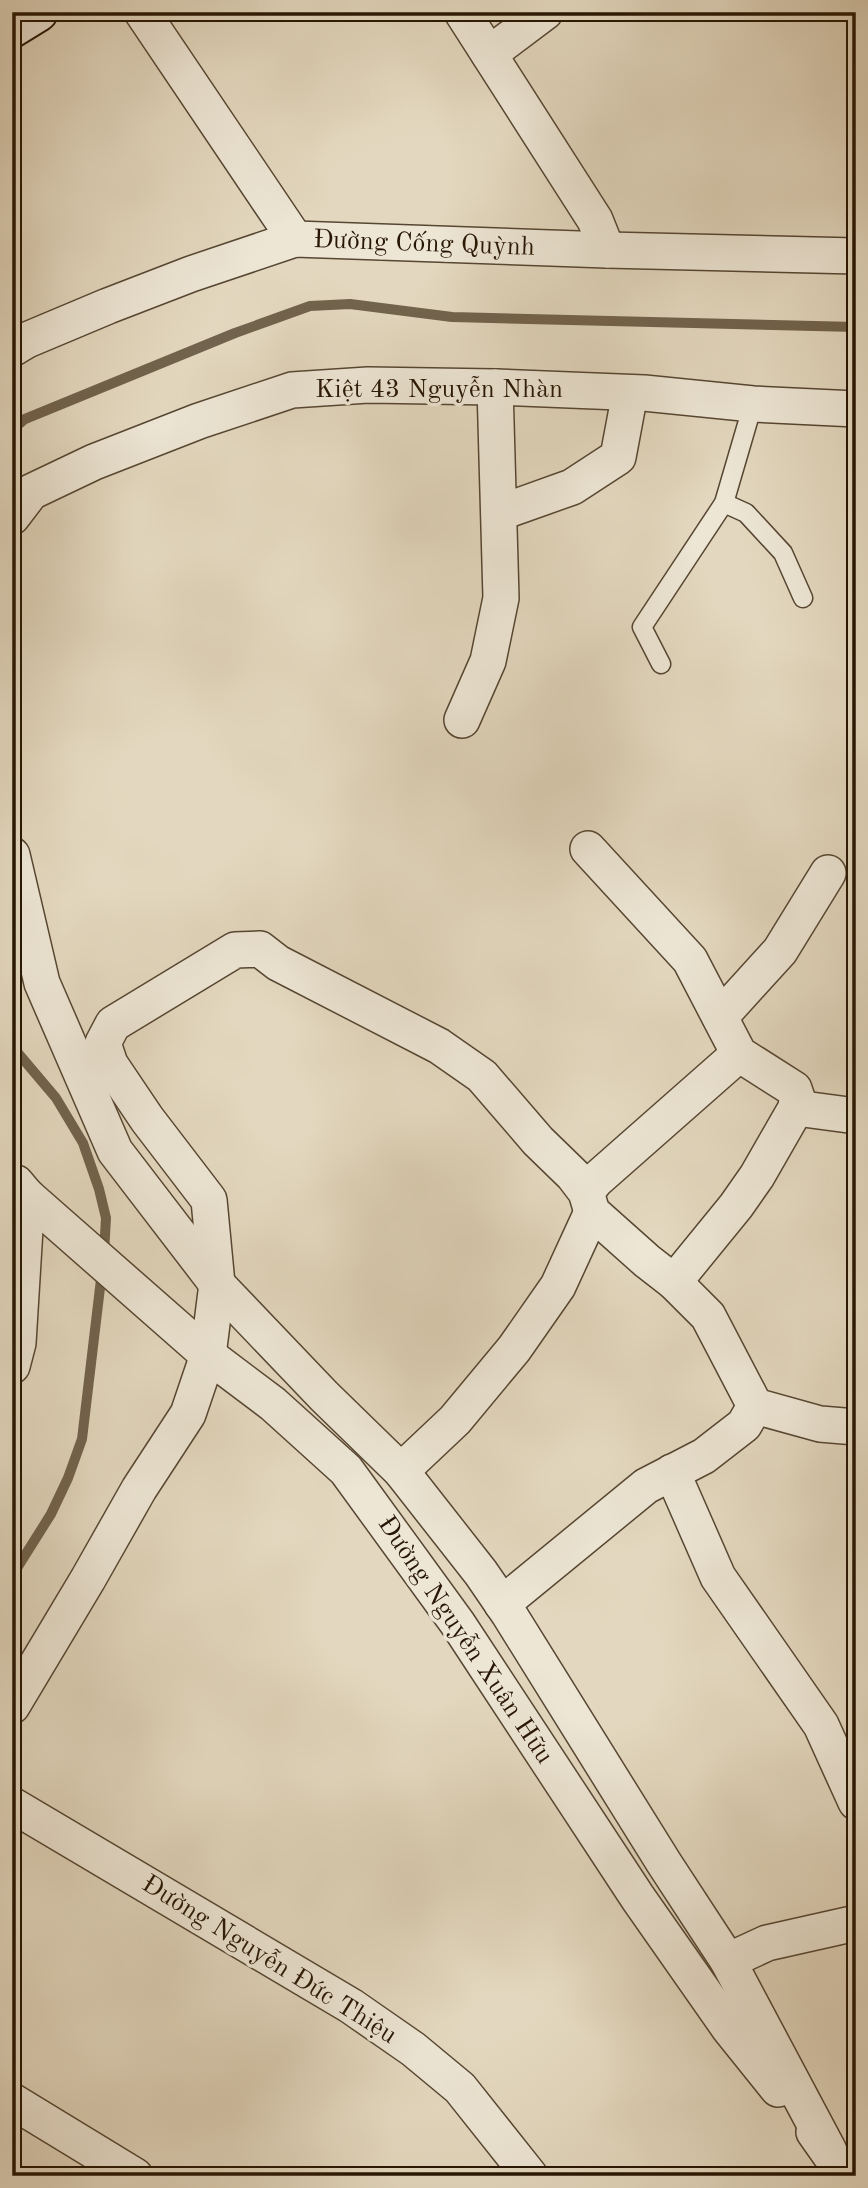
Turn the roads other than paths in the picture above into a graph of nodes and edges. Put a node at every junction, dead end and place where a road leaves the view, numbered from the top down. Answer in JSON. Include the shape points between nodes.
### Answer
{"nodes":[{"id":1,"x":38,"y":12,"type":"edge"},
{"id":2,"x":142,"y":12,"type":"edge"},
{"id":3,"x":463,"y":12,"type":"edge"},
{"id":4,"x":545,"y":12,"type":"edge"},
{"id":5,"x":12,"y":29,"type":"edge"},
{"id":6,"x":489,"y":54,"type":"junction"},
{"id":7,"x":295,"y":239,"type":"junction"},
{"id":8,"x":607,"y":250,"type":"junction"},
{"id":9,"x":856,"y":256,"type":"edge"},
{"id":10,"x":12,"y":349,"type":"edge"},
{"id":11,"x":495,"y":387,"type":"junction"},
{"id":12,"x":630,"y":393,"type":"junction"},
{"id":13,"x":753,"y":404,"type":"junction"},
{"id":14,"x":856,"y":409,"type":"edge"},
{"id":15,"x":724,"y":503,"type":"junction"},
{"id":16,"x":499,"y":513,"type":"junction"},
{"id":17,"x":12,"y":517,"type":"edge"},
{"id":18,"x":803,"y":598,"type":"dead end"},
{"id":19,"x":661,"y":664,"type":"dead end"},
{"id":20,"x":462,"y":720,"type":"dead end"},
{"id":21,"x":588,"y":849,"type":"dead end"},
{"id":22,"x":12,"y":855,"type":"edge"},
{"id":23,"x":828,"y":873,"type":"dead end"},
{"id":24,"x":720,"y":1017,"type":"junction"},
{"id":25,"x":739,"y":1054,"type":"junction"},
{"id":26,"x":796,"y":1108,"type":"junction"},
{"id":27,"x":856,"y":1116,"type":"edge"},
{"id":28,"x":20,"y":1187,"type":"edge"},
{"id":29,"x":589,"y":1202,"type":"junction"},
{"id":30,"x":674,"y":1282,"type":"junction"},
{"id":31,"x":217,"y":1284,"type":"junction"},
{"id":32,"x":208,"y":1355,"type":"junction"},
{"id":33,"x":12,"y":1367,"type":"edge"},
{"id":34,"x":755,"y":1406,"type":"junction"},
{"id":35,"x":856,"y":1427,"type":"edge"},
{"id":36,"x":401,"y":1471,"type":"junction"},
{"id":37,"x":672,"y":1472,"type":"junction"},
{"id":38,"x":502,"y":1604,"type":"junction"},
{"id":39,"x":12,"y":1706,"type":"edge"},
{"id":40,"x":856,"y":1802,"type":"edge"},
{"id":41,"x":12,"y":1805,"type":"edge"},
{"id":42,"x":856,"y":1923,"type":"edge"},
{"id":43,"x":727,"y":1961,"type":"junction"},
{"id":44,"x":12,"y":2101,"type":"edge"},
{"id":45,"x":837,"y":2163,"type":"edge"},
{"id":46,"x":135,"y":2176,"type":"edge"},
{"id":47,"x":530,"y":2176,"type":"edge"}],
"edges":[{"from":1,"to":5,"type":"street"},
{"from":2,"to":7,"type":"street"},
{"from":3,"to":6,"type":"street"},
{"from":4,"to":6,"type":"street"},
{"from":6,"to":8,"type":"street","via":[[595,220]]},
{"from":7,"to":8,"type":"street","name":"Đường Cống Quỳnh"},
{"from":7,"to":10,"type":"street","name":"Đường Cống Quỳnh","via":[[108,306]]},
{"from":8,"to":9,"type":"street","name":"Đường Cống Quỳnh"},
{"from":11,"to":12,"type":"street","name":"Kiệt 43 Nguyễn Nhàn"},
{"from":11,"to":16,"type":"street"},
{"from":11,"to":17,"type":"street","name":"Kiệt 43 Nguyễn Nhàn","via":[[368,385],[292,390],[94,462],[31,492]]},
{"from":12,"to":13,"type":"street","name":"Kiệt 43 Nguyễn Nhàn"},
{"from":12,"to":16,"type":"street","via":[[618,457],[572,487]]},
{"from":13,"to":14,"type":"street","name":"Kiệt 43 Nguyễn Nhàn"},
{"from":13,"to":15,"type":"lane"},
{"from":15,"to":18,"type":"lane","via":[[746,513],[783,553]]},
{"from":15,"to":19,"type":"lane","via":[[642,627]]},
{"from":16,"to":20,"type":"street","via":[[500,598],[488,661]]},
{"from":21,"to":24,"type":"street","via":[[690,960]]},
{"from":22,"to":31,"type":"street","via":[[42,983],[115,1151]]},
{"from":23,"to":24,"type":"street","via":[[780,951]]},
{"from":24,"to":25,"type":"street"},
{"from":25,"to":26,"type":"street","via":[[794,1089]]},
{"from":25,"to":29,"type":"street","via":[[606,1170]]},
{"from":26,"to":27,"type":"street"},
{"from":26,"to":30,"type":"street","via":[[736,1206]]},
{"from":28,"to":32,"type":"street","name":"Đường Nguyễn Xuân Hữu"},
{"from":28,"to":33,"type":"street","via":[[18,1343]]},
{"from":29,"to":30,"type":"street"},
{"from":29,"to":31,"type":"street","via":[[573,1175],[482,1076],[439,1046],[278,963],[260,949],[235,950],[113,1024],[103,1044],[110,1064],[147,1119],[209,1200]]},
{"from":29,"to":36,"type":"street","via":[[558,1286],[514,1349],[455,1420]]},
{"from":30,"to":34,"type":"street","via":[[708,1316]]},
{"from":31,"to":32,"type":"street"},
{"from":31,"to":36,"type":"street","name":"Đường Nguyễn Xuân Hữu"},
{"from":32,"to":39,"type":"street","via":[[188,1414]]},
{"from":32,"to":45,"type":"street","name":"Đường Nguyễn Xuân Hữu","via":[[346,1470],[458,1624],[729,2028]]},
{"from":34,"to":35,"type":"street","via":[[820,1424]]},
{"from":34,"to":37,"type":"street","via":[[744,1424],[704,1456]]},
{"from":36,"to":38,"type":"street","name":"Đường Nguyễn Xuân Hữu"},
{"from":37,"to":38,"type":"street","via":[[646,1486]]},
{"from":37,"to":40,"type":"street","via":[[718,1577],[821,1725]]},
{"from":38,"to":43,"type":"street","name":"Đường Nguyễn Xuân Hữu"},
{"from":41,"to":47,"type":"street","name":"Đường Nguyễn Đức Thiệu","via":[[351,2006],[412,2049],[460,2088]]},
{"from":42,"to":43,"type":"street","via":[[767,1944]]},
{"from":43,"to":45,"type":"street","name":"Đường Nguyễn Xuân Hữu"},
{"from":44,"to":46,"type":"street"}]}
